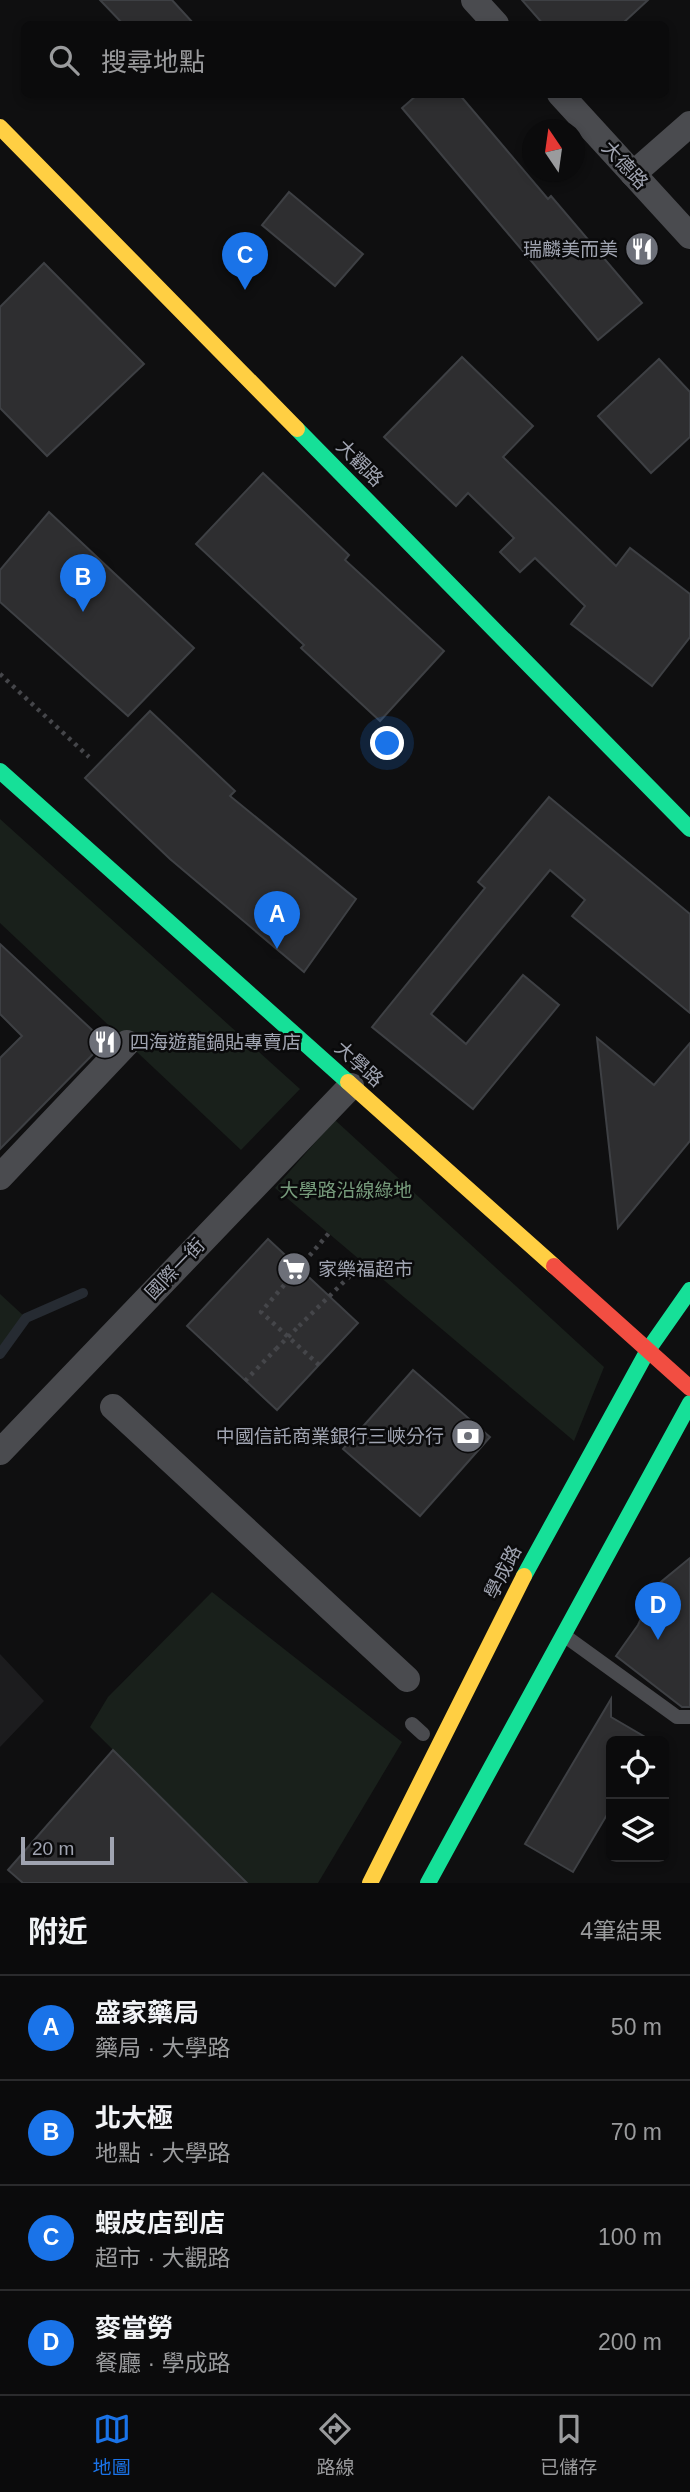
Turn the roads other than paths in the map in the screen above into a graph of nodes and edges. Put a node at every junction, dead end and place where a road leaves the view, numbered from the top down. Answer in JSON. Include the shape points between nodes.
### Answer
{"nodes":[{"id":1,"x":474,"y":0,"type":"edge"},
{"id":2,"x":493,"y":21,"type":"edge"},
{"id":3,"x":565,"y":98,"type":"edge"},
{"id":4,"x":690,"y":124,"type":"edge"},
{"id":5,"x":0,"y":127,"type":"edge"},
{"id":6,"x":633,"y":174,"type":"junction"},
{"id":7,"x":690,"y":236,"type":"edge"},
{"id":8,"x":0,"y":771,"type":"edge"},
{"id":9,"x":690,"y":829,"type":"edge"},
{"id":10,"x":127,"y":1043,"type":"dead end"},
{"id":11,"x":351,"y":1086,"type":"junction"},
{"id":12,"x":3,"y":1174,"type":"edge"},
{"id":13,"x":690,"y":1290,"type":"edge"},
{"id":14,"x":648,"y":1350,"type":"junction"},
{"id":15,"x":690,"y":1388,"type":"edge"},
{"id":16,"x":690,"y":1403,"type":"edge"},
{"id":17,"x":113,"y":1407,"type":"dead end"},
{"id":18,"x":0,"y":1452,"type":"edge"},
{"id":19,"x":564,"y":1636,"type":"junction"},
{"id":20,"x":407,"y":1679,"type":"dead end"},
{"id":21,"x":690,"y":1717,"type":"edge"},
{"id":22,"x":370,"y":1883,"type":"edge"},
{"id":23,"x":428,"y":1883,"type":"edge"}],
"edges":[{"from":1,"to":2,"type":"street"},
{"from":3,"to":6,"type":"street","name":"大德路"},
{"from":4,"to":6,"type":"street"},
{"from":5,"to":9,"type":"street","name":"大觀路"},
{"from":6,"to":7,"type":"street","name":"大德路"},
{"from":8,"to":11,"type":"street","name":"大學路"},
{"from":10,"to":12,"type":"street"},
{"from":11,"to":14,"type":"street","name":"大學路"},
{"from":11,"to":18,"type":"street","name":"國際一街"},
{"from":13,"to":14,"type":"street","name":"學成路"},
{"from":14,"to":15,"type":"street","name":"大學路"},
{"from":14,"to":22,"type":"street","name":"學成路","via":[[529,1567]]},
{"from":16,"to":19,"type":"street"},
{"from":17,"to":20,"type":"street"},
{"from":19,"to":21,"type":"lane","via":[[677,1717]]},
{"from":19,"to":23,"type":"street"}]}
